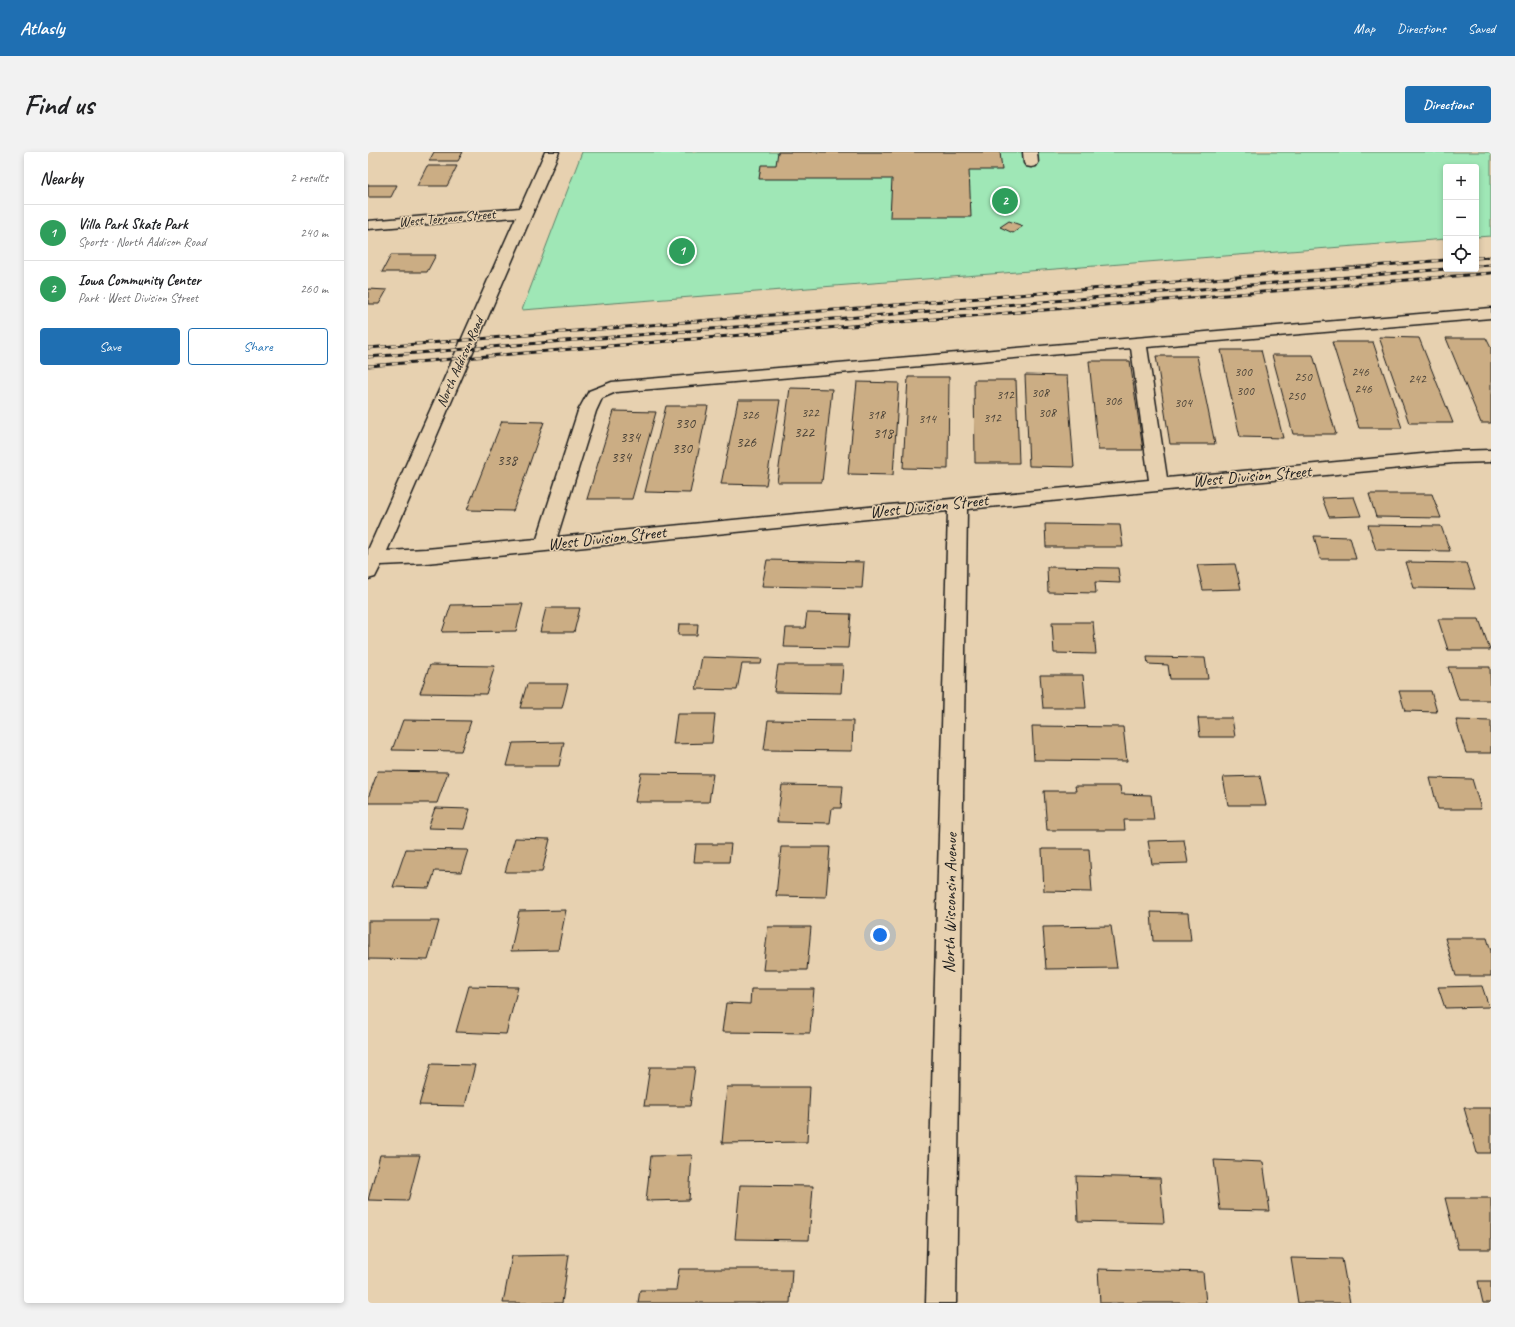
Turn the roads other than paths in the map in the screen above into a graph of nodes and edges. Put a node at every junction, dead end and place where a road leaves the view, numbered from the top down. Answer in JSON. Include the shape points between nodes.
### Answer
{"nodes":[{"id":1,"x":552,"y":152,"type":"edge"},
{"id":2,"x":526,"y":212,"type":"junction"},
{"id":3,"x":368,"y":225,"type":"edge"},
{"id":4,"x":1491,"y":313,"type":"edge"},
{"id":5,"x":1138,"y":342,"type":"junction"},
{"id":6,"x":1491,"y":456,"type":"edge"},
{"id":7,"x":1159,"y":485,"type":"junction"},
{"id":8,"x":958,"y":504,"type":"junction"},
{"id":9,"x":546,"y":544,"type":"junction"},
{"id":10,"x":370,"y":564,"type":"edge"},
{"id":11,"x":941,"y":1303,"type":"edge"}],
"edges":[{"from":1,"to":2,"type":"street","name":"North Addison Road"},
{"from":2,"to":3,"type":"street","name":"West Terrace Street"},
{"from":2,"to":10,"type":"street","name":"North Addison Road"},
{"from":4,"to":5,"type":"street"},
{"from":5,"to":7,"type":"street"},
{"from":5,"to":9,"type":"street","via":[[612,386],[595,394],[587,411]]},
{"from":6,"to":7,"type":"street","name":"West Division Street","via":[[1454,457]]},
{"from":7,"to":8,"type":"street","name":"West Division Street"},
{"from":8,"to":9,"type":"street","name":"West Division Street"},
{"from":8,"to":11,"type":"street","name":"North Wisconsin Avenue"},
{"from":9,"to":10,"type":"street","name":"West Division Street"}]}
